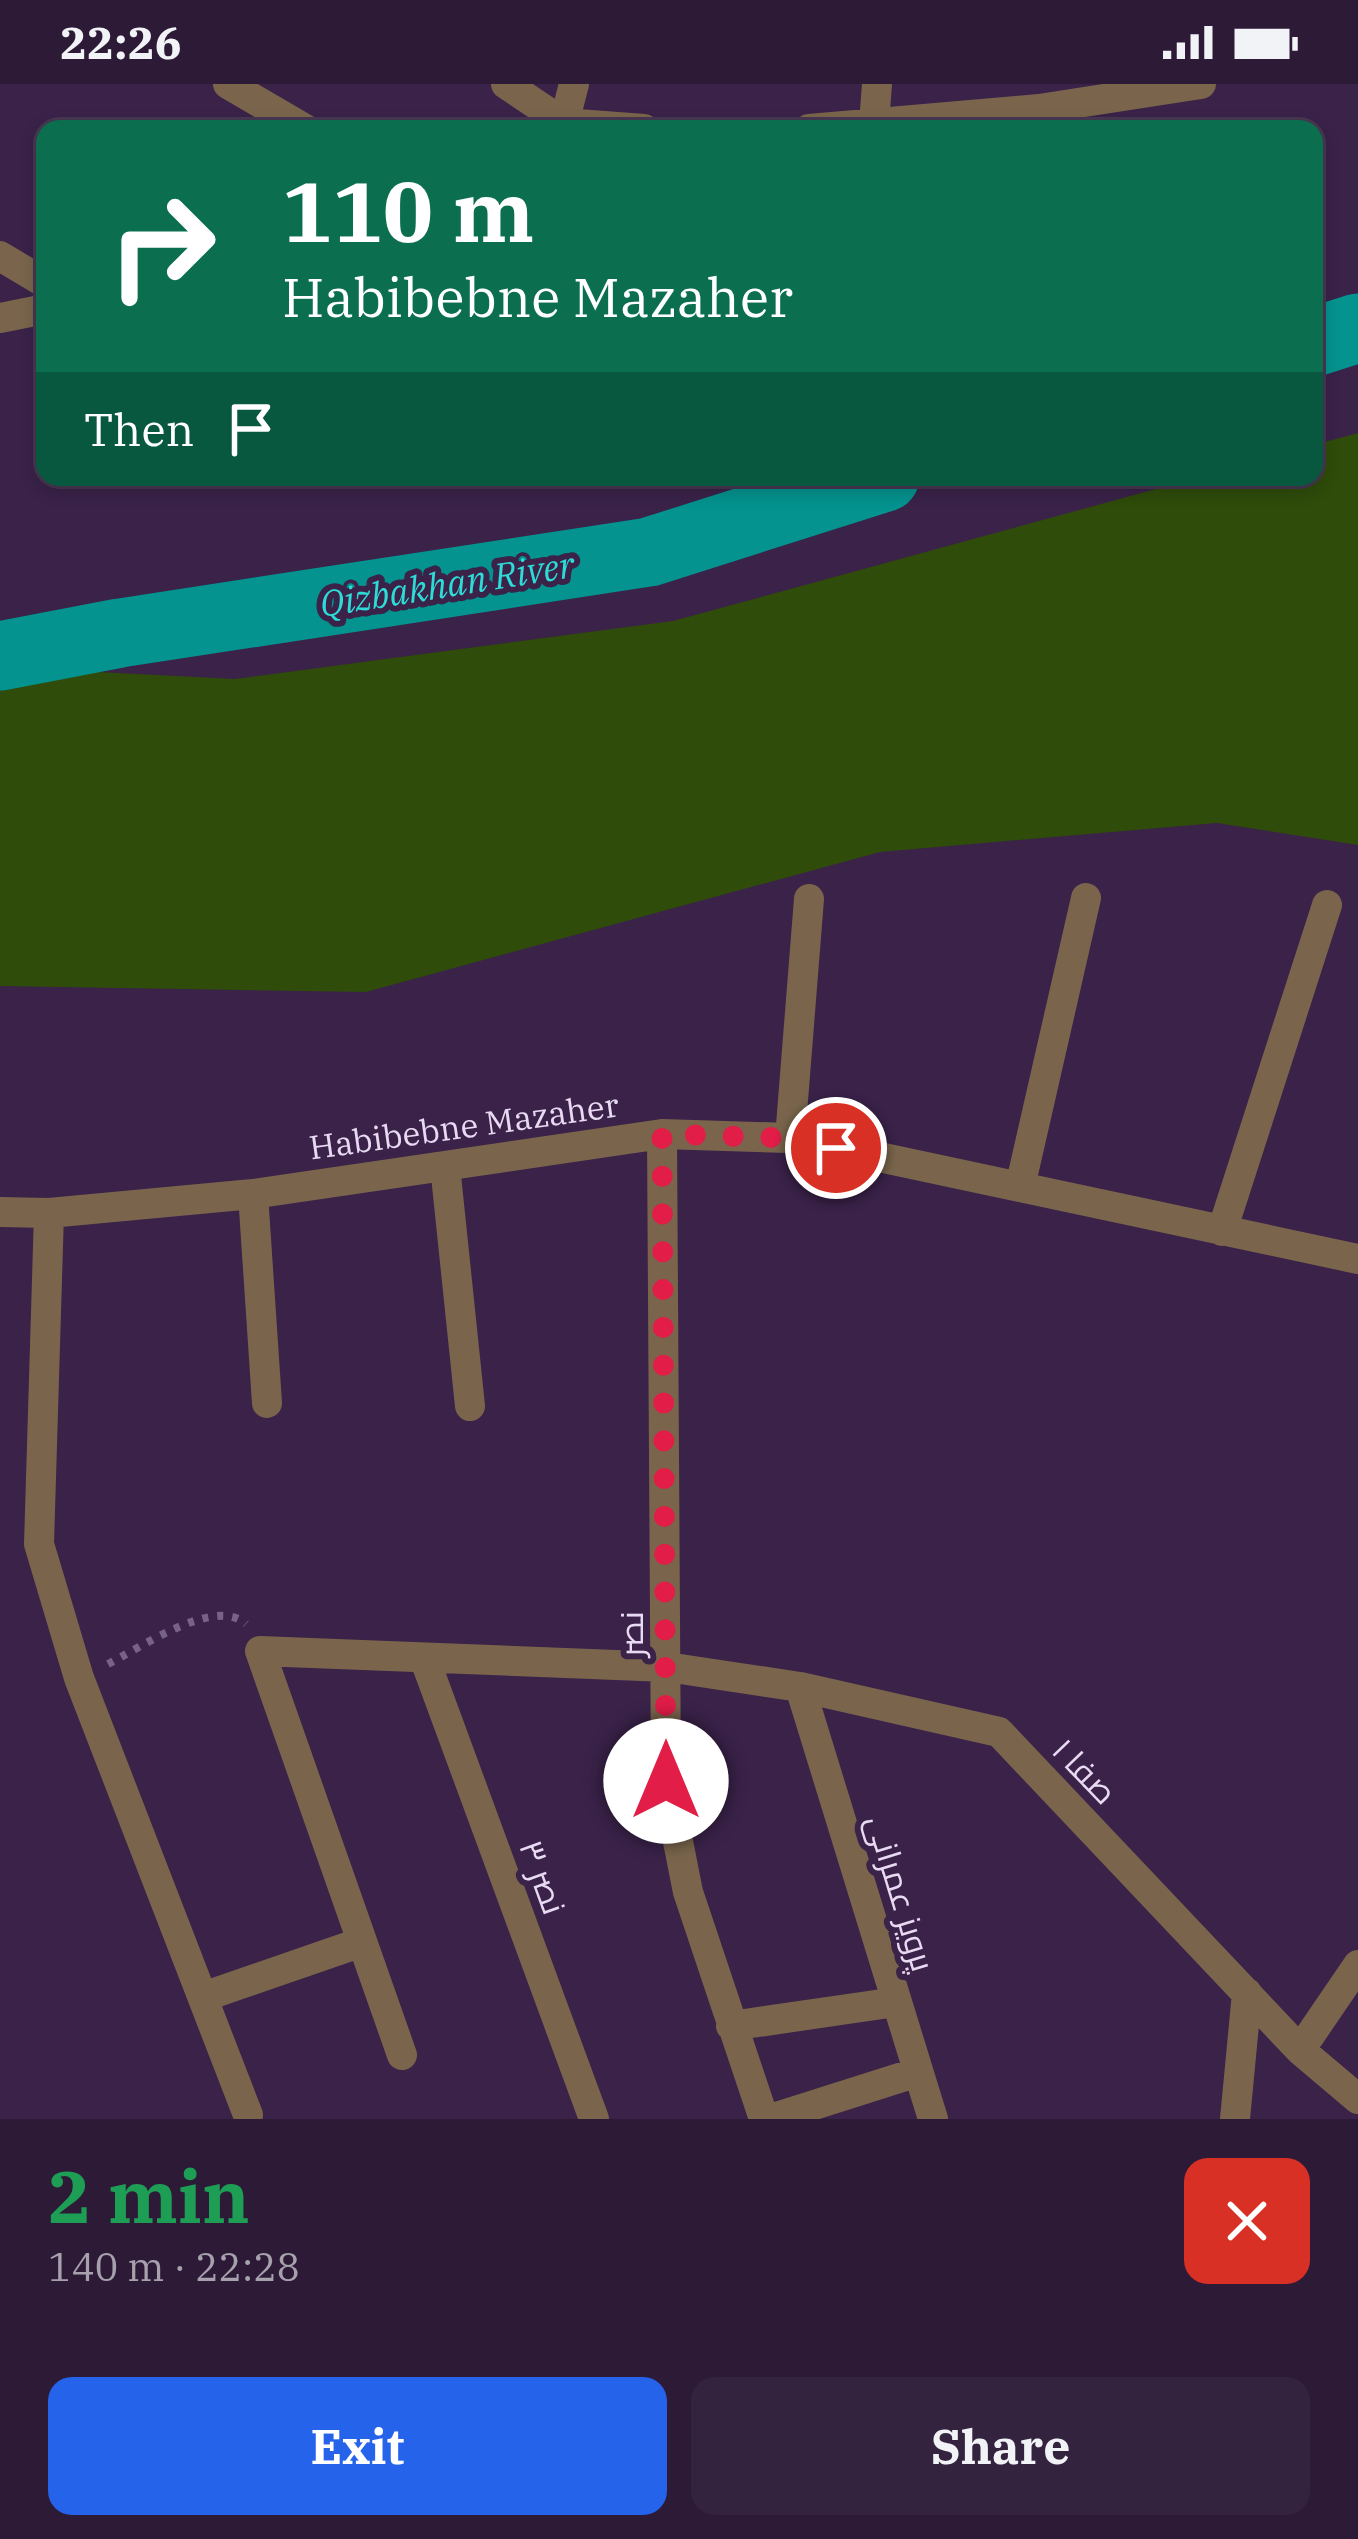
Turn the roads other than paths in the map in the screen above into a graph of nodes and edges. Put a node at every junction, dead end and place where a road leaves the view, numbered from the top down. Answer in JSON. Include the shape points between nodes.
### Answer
{"nodes":[{"id":1,"x":228,"y":84,"type":"edge"},
{"id":2,"x":506,"y":84,"type":"edge"},
{"id":3,"x":574,"y":84,"type":"edge"},
{"id":4,"x":877,"y":84,"type":"edge"},
{"id":5,"x":1201,"y":84,"type":"edge"},
{"id":6,"x":290,"y":120,"type":"edge"},
{"id":7,"x":551,"y":120,"type":"edge"},
{"id":8,"x":560,"y":120,"type":"edge"},
{"id":9,"x":874,"y":120,"type":"edge"},
{"id":10,"x":918,"y":120,"type":"edge"},
{"id":11,"x":0,"y":256,"type":"edge"},
{"id":12,"x":36,"y":278,"type":"edge"},
{"id":13,"x":36,"y":311,"type":"edge"},
{"id":14,"x":0,"y":318,"type":"edge"},
{"id":15,"x":1086,"y":898,"type":"dead end"},
{"id":16,"x":809,"y":899,"type":"dead end"},
{"id":17,"x":1327,"y":905,"type":"dead end"},
{"id":18,"x":662,"y":1134,"type":"junction"},
{"id":19,"x":790,"y":1138,"type":"junction"},
{"id":20,"x":445,"y":1166,"type":"junction"},
{"id":21,"x":1020,"y":1187,"type":"junction"},
{"id":22,"x":253,"y":1194,"type":"junction"},
{"id":23,"x":0,"y":1212,"type":"edge"},
{"id":24,"x":49,"y":1213,"type":"junction"},
{"id":25,"x":1222,"y":1232,"type":"junction"},
{"id":26,"x":1358,"y":1259,"type":"edge"},
{"id":27,"x":267,"y":1403,"type":"dead end"},
{"id":28,"x":470,"y":1406,"type":"dead end"},
{"id":29,"x":425,"y":1660,"type":"junction"},
{"id":30,"x":667,"y":1667,"type":"junction"},
{"id":31,"x":800,"y":1687,"type":"junction"},
{"id":32,"x":362,"y":1942,"type":"junction"},
{"id":33,"x":1358,"y":1965,"type":"edge"},
{"id":34,"x":1247,"y":1993,"type":"junction"},
{"id":35,"x":203,"y":1997,"type":"junction"},
{"id":36,"x":896,"y":2002,"type":"junction"},
{"id":37,"x":731,"y":2026,"type":"junction"},
{"id":38,"x":1300,"y":2050,"type":"junction"},
{"id":39,"x":402,"y":2055,"type":"dead end"},
{"id":40,"x":918,"y":2072,"type":"junction"},
{"id":41,"x":1358,"y":2099,"type":"edge"},
{"id":42,"x":248,"y":2115,"type":"dead end"},
{"id":43,"x":594,"y":2119,"type":"edge"},
{"id":44,"x":766,"y":2119,"type":"edge"},
{"id":45,"x":933,"y":2119,"type":"edge"},
{"id":46,"x":1235,"y":2119,"type":"edge"}],
"edges":[{"from":1,"to":6,"type":"street"},
{"from":2,"to":7,"type":"street"},
{"from":3,"to":8,"type":"street"},
{"from":4,"to":9,"type":"street"},
{"from":5,"to":10,"type":"street"},
{"from":11,"to":12,"type":"street"},
{"from":13,"to":14,"type":"street"},
{"from":15,"to":21,"type":"street"},
{"from":16,"to":19,"type":"street"},
{"from":17,"to":25,"type":"street"},
{"from":18,"to":19,"type":"street","name":"Habibebne Mazaher"},
{"from":18,"to":20,"type":"street","name":"Habibebne Mazaher"},
{"from":18,"to":30,"type":"street","name":"نصر"},
{"from":19,"to":21,"type":"street","name":"Habibebne Mazaher"},
{"from":20,"to":22,"type":"street","name":"Habibebne Mazaher"},
{"from":20,"to":28,"type":"street"},
{"from":21,"to":25,"type":"street","name":"Habibebne Mazaher"},
{"from":22,"to":24,"type":"street","name":"Habibebne Mazaher"},
{"from":22,"to":27,"type":"street"},
{"from":23,"to":24,"type":"street","name":"Habibebne Mazaher"},
{"from":24,"to":35,"type":"street","via":[[40,1544],[79,1678]]},
{"from":25,"to":26,"type":"street","name":"Habibebne Mazaher"},
{"from":29,"to":30,"type":"street","name":"صفا ۱"},
{"from":29,"to":32,"type":"street","name":"صفا ۱","via":[[260,1652]]},
{"from":29,"to":43,"type":"street","name":"نصر ۳"},
{"from":30,"to":31,"type":"street","name":"صفا ۱"},
{"from":30,"to":37,"type":"street","name":"نصر","via":[[666,1781],[688,1892]]},
{"from":31,"to":34,"type":"street","name":"صفا ۱","via":[[999,1732]]},
{"from":31,"to":36,"type":"street","name":"پرویز عمرانی"},
{"from":32,"to":35,"type":"street"},
{"from":32,"to":39,"type":"street"},
{"from":33,"to":38,"type":"street"},
{"from":34,"to":38,"type":"street","name":"صفا ۱"},
{"from":34,"to":46,"type":"street"},
{"from":35,"to":42,"type":"street"},
{"from":36,"to":37,"type":"street"},
{"from":36,"to":40,"type":"street","name":"پرویز عمرانی"},
{"from":37,"to":44,"type":"street","name":"نصر"},
{"from":38,"to":41,"type":"street","name":"صفا ۱"},
{"from":40,"to":44,"type":"street"},
{"from":40,"to":45,"type":"street","name":"پرویز عمرانی"}]}
